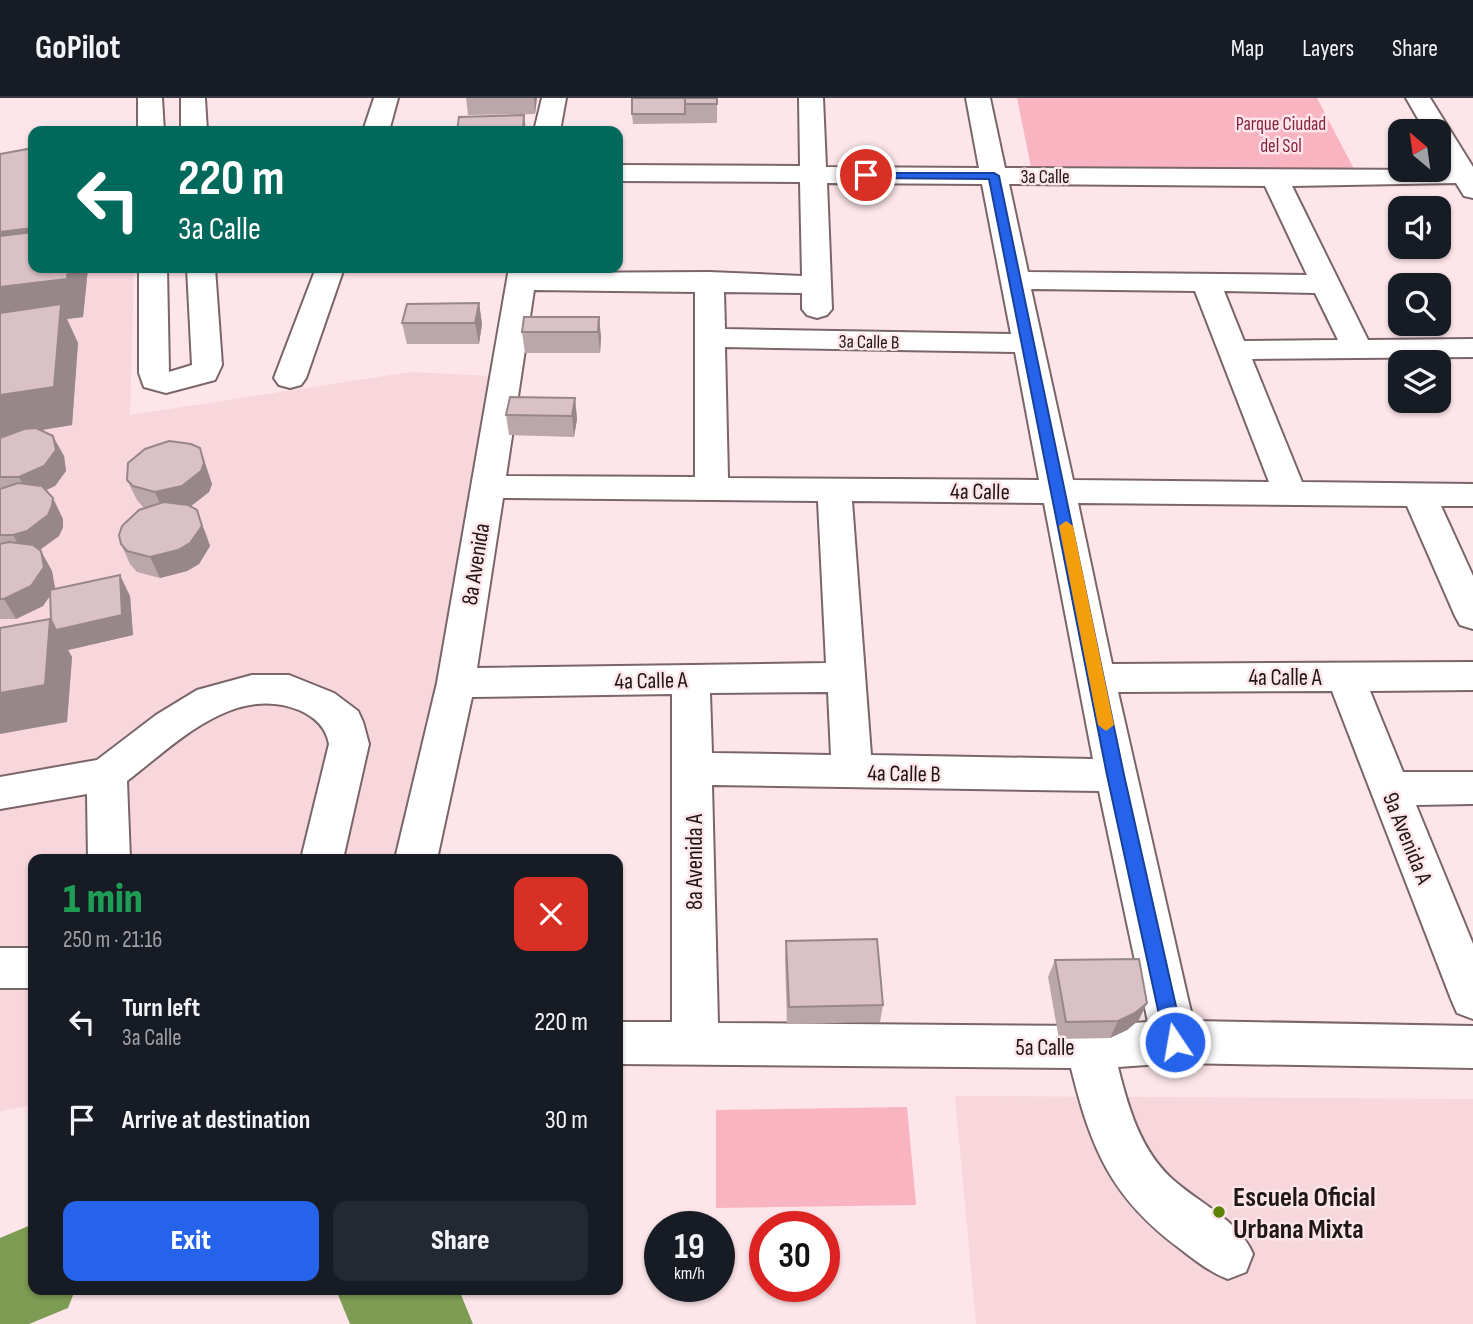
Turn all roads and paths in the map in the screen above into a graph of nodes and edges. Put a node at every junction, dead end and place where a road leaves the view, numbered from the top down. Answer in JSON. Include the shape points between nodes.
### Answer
{"nodes":[{"id":1,"x":150,"y":98,"type":"edge"},
{"id":2,"x":193,"y":98,"type":"edge"},
{"id":3,"x":386,"y":98,"type":"edge"},
{"id":4,"x":554,"y":98,"type":"edge"},
{"id":5,"x":811,"y":98,"type":"edge"},
{"id":6,"x":978,"y":98,"type":"edge"},
{"id":7,"x":1418,"y":98,"type":"edge"},
{"id":8,"x":1430,"y":119,"type":"edge"},
{"id":9,"x":151,"y":126,"type":"edge"},
{"id":10,"x":194,"y":126,"type":"edge"},
{"id":11,"x":378,"y":126,"type":"edge"},
{"id":12,"x":548,"y":126,"type":"edge"},
{"id":13,"x":1451,"y":152,"type":"edge"},
{"id":14,"x":623,"y":173,"type":"edge"},
{"id":15,"x":815,"y":175,"type":"junction"},
{"id":16,"x":994,"y":176,"type":"junction"},
{"id":17,"x":1275,"y":178,"type":"junction"},
{"id":18,"x":1470,"y":180,"type":"edge"},
{"id":19,"x":153,"y":273,"type":"edge"},
{"id":20,"x":201,"y":273,"type":"edge"},
{"id":21,"x":328,"y":273,"type":"edge"},
{"id":22,"x":522,"y":274,"type":"edge"},
{"id":23,"x":1015,"y":280,"type":"junction"},
{"id":24,"x":709,"y":281,"type":"junction"},
{"id":25,"x":1206,"y":282,"type":"junction"},
{"id":26,"x":1325,"y":284,"type":"junction"},
{"id":27,"x":817,"y":285,"type":"junction"},
{"id":28,"x":710,"y":338,"type":"junction"},
{"id":29,"x":818,"y":340,"type":"junction"},
{"id":30,"x":1028,"y":343,"type":"junction"},
{"id":31,"x":1473,"y":348,"type":"edge"},
{"id":32,"x":1357,"y":349,"type":"junction"},
{"id":33,"x":1235,"y":350,"type":"junction"},
{"id":34,"x":290,"y":379,"type":"dead end"},
{"id":35,"x":487,"y":487,"type":"junction"},
{"id":36,"x":712,"y":489,"type":"junction"},
{"id":37,"x":834,"y":490,"type":"junction"},
{"id":38,"x":1059,"y":492,"type":"junction"},
{"id":39,"x":1290,"y":494,"type":"junction"},
{"id":40,"x":1419,"y":495,"type":"junction"},
{"id":41,"x":1473,"y":495,"type":"edge"},
{"id":42,"x":1473,"y":616,"type":"edge"},
{"id":43,"x":1473,"y":676,"type":"edge"},
{"id":44,"x":846,"y":677,"type":"junction"},
{"id":45,"x":1345,"y":677,"type":"junction"},
{"id":46,"x":1097,"y":678,"type":"junction"},
{"id":47,"x":691,"y":679,"type":"junction"},
{"id":48,"x":456,"y":682,"type":"junction"},
{"id":49,"x":693,"y":769,"type":"junction"},
{"id":50,"x":852,"y":772,"type":"junction"},
{"id":51,"x":107,"y":774,"type":"junction"},
{"id":52,"x":1116,"y":775,"type":"junction"},
{"id":53,"x":1473,"y":788,"type":"edge"},
{"id":54,"x":1388,"y":789,"type":"junction"},
{"id":55,"x":0,"y":793,"type":"edge"},
{"id":56,"x":108,"y":854,"type":"edge"},
{"id":57,"x":323,"y":854,"type":"edge"},
{"id":58,"x":417,"y":854,"type":"edge"},
{"id":59,"x":0,"y":968,"type":"edge"},
{"id":60,"x":28,"y":968,"type":"edge"},
{"id":61,"x":1473,"y":999,"type":"edge"},
{"id":62,"x":623,"y":1042,"type":"edge"},
{"id":63,"x":1175,"y":1042,"type":"junction"},
{"id":64,"x":695,"y":1045,"type":"junction"},
{"id":65,"x":1090,"y":1047,"type":"junction"},
{"id":66,"x":1473,"y":1047,"type":"edge"},
{"id":67,"x":1228,"y":1254,"type":"dead end"}],
"edges":[{"from":1,"to":9,"type":"street"},
{"from":2,"to":10,"type":"street"},
{"from":3,"to":11,"type":"street"},
{"from":4,"to":12,"type":"street"},
{"from":5,"to":15,"type":"street"},
{"from":6,"to":16,"type":"street"},
{"from":7,"to":8,"type":"street"},
{"from":13,"to":18,"type":"street"},
{"from":14,"to":15,"type":"street","name":"3a Calle"},
{"from":15,"to":16,"type":"street","name":"3a Calle"},
{"from":15,"to":27,"type":"street"},
{"from":16,"to":17,"type":"street","name":"3a Calle"},
{"from":16,"to":23,"type":"street"},
{"from":17,"to":18,"type":"street","name":"3a Calle"},
{"from":17,"to":26,"type":"street"},
{"from":19,"to":20,"type":"street","via":[[155,380],[166,383],[204,373],[208,365]]},
{"from":21,"to":34,"type":"street"},
{"from":22,"to":24,"type":"street"},
{"from":22,"to":35,"type":"street","name":"8a Avenida"},
{"from":23,"to":25,"type":"street"},
{"from":23,"to":30,"type":"street"},
{"from":24,"to":27,"type":"street"},
{"from":24,"to":28,"type":"street"},
{"from":25,"to":26,"type":"street"},
{"from":25,"to":33,"type":"street"},
{"from":26,"to":32,"type":"street"},
{"from":27,"to":29,"type":"street"},
{"from":28,"to":29,"type":"street","name":"3a Calle B"},
{"from":28,"to":36,"type":"street"},
{"from":29,"to":30,"type":"street","name":"3a Calle B"},
{"from":30,"to":38,"type":"street"},
{"from":31,"to":32,"type":"street"},
{"from":32,"to":33,"type":"street"},
{"from":33,"to":39,"type":"street"},
{"from":35,"to":36,"type":"street","name":"4a Calle"},
{"from":35,"to":48,"type":"street","name":"8a Avenida"},
{"from":36,"to":37,"type":"street","name":"4a Calle"},
{"from":37,"to":38,"type":"street","name":"4a Calle"},
{"from":37,"to":44,"type":"street"},
{"from":38,"to":39,"type":"street","name":"4a Calle"},
{"from":38,"to":46,"type":"street"},
{"from":39,"to":40,"type":"street","name":"4a Calle"},
{"from":40,"to":41,"type":"street","name":"4a Calle"},
{"from":40,"to":42,"type":"street"},
{"from":43,"to":45,"type":"street","name":"4a Calle A"},
{"from":44,"to":47,"type":"street","name":"4a Calle A"},
{"from":44,"to":50,"type":"street"},
{"from":45,"to":46,"type":"street","name":"4a Calle A"},
{"from":45,"to":54,"type":"street","name":"9a Avenida A"},
{"from":46,"to":52,"type":"street"},
{"from":47,"to":48,"type":"street","name":"4a Calle A"},
{"from":47,"to":49,"type":"street","name":"8a Avenida A"},
{"from":48,"to":58,"type":"street","name":"8a Avenida"},
{"from":49,"to":50,"type":"street","name":"4a Calle B"},
{"from":49,"to":64,"type":"street","name":"8a Avenida A"},
{"from":50,"to":52,"type":"street","name":"4a Calle B"},
{"from":51,"to":55,"type":"street"},
{"from":51,"to":56,"type":"street"},
{"from":51,"to":57,"type":"street","via":[[211,700],[252,690],[289,690],[320,703],[344,722],[349,744]]},
{"from":52,"to":63,"type":"street"},
{"from":53,"to":54,"type":"street"},
{"from":54,"to":61,"type":"street","name":"9a Avenida A"},
{"from":59,"to":60,"type":"street"},
{"from":62,"to":64,"type":"street","name":"5a Calle"},
{"from":63,"to":65,"type":"street","name":"5a Calle"},
{"from":63,"to":66,"type":"street","name":"5a Calle"},
{"from":64,"to":65,"type":"street","name":"5a Calle"},
{"from":65,"to":67,"type":"street","via":[[1097,1083],[1117,1136],[1145,1186]]}]}
